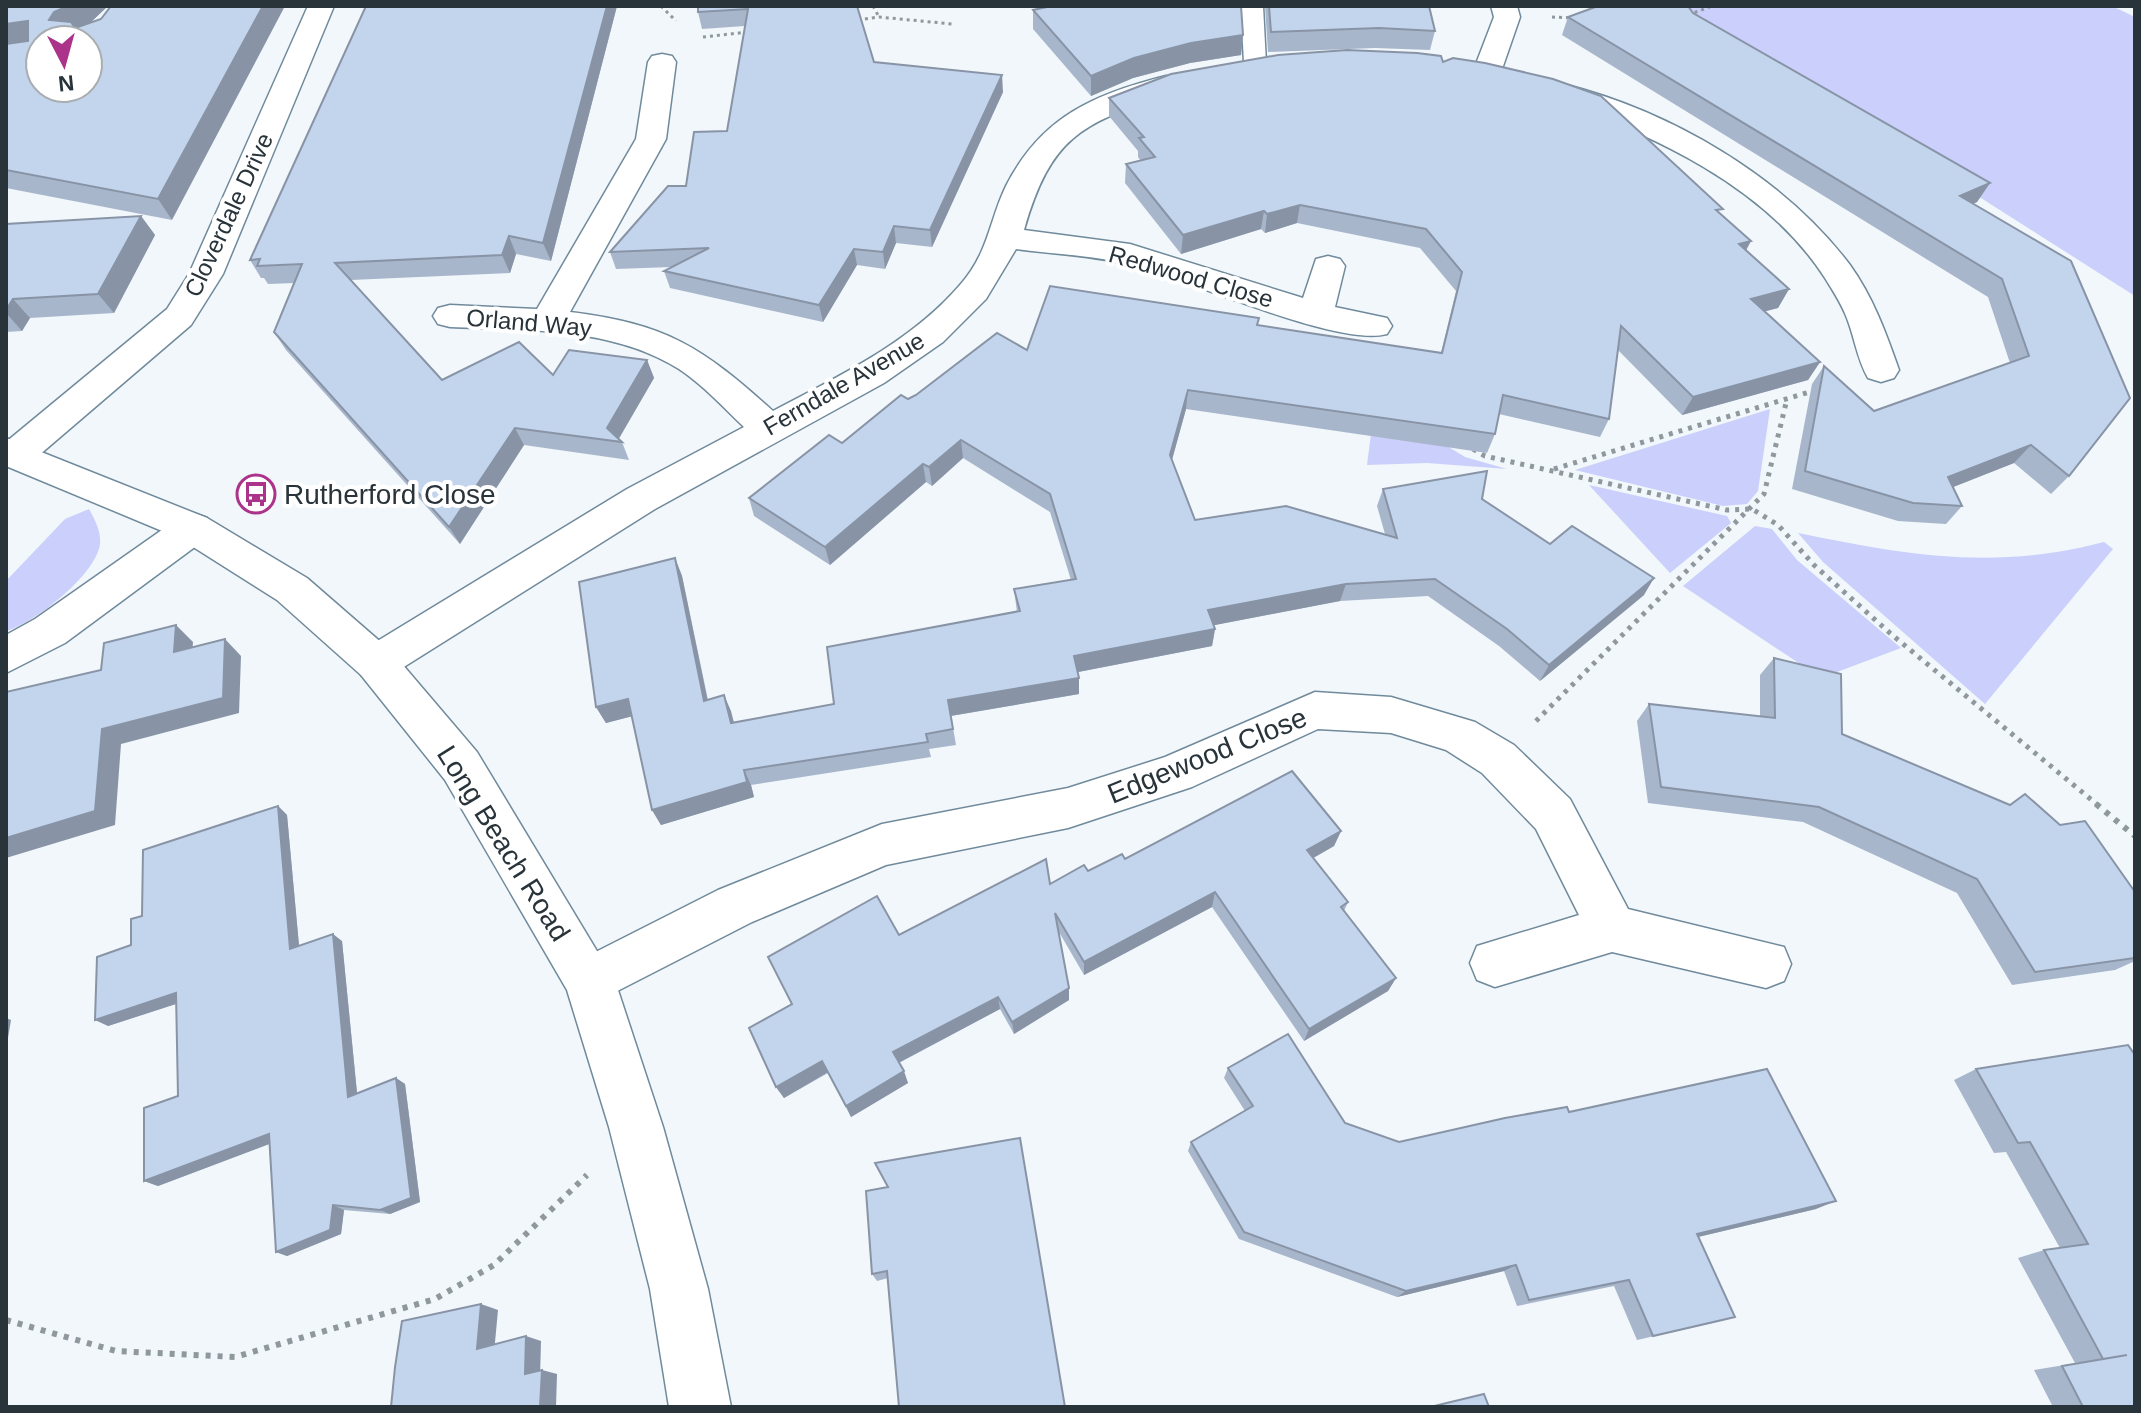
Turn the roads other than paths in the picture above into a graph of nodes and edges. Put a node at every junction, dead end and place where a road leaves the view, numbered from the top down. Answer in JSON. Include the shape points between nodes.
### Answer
{"nodes":[{"id":1,"x":321,"y":6,"type":"edge"},
{"id":2,"x":1252,"y":6,"type":"edge"},
{"id":3,"x":1506,"y":12,"type":"edge"},
{"id":4,"x":662,"y":62,"type":"dead end"},
{"id":5,"x":1239,"y":67,"type":"joint"},
{"id":6,"x":1006,"y":238,"type":"junction"},
{"id":7,"x":1328,"y":266,"type":"dead end"},
{"id":8,"x":1316,"y":314,"type":"junction"},
{"id":9,"x":450,"y":316,"type":"dead end"},
{"id":10,"x":548,"y":320,"type":"junction"},
{"id":11,"x":1375,"y":326,"type":"dead end"},
{"id":12,"x":1881,"y":370,"type":"road end"},
{"id":13,"x":769,"y":428,"type":"junction"},
{"id":14,"x":12,"y":452,"type":"edge"},
{"id":15,"x":193,"y":528,"type":"junction"},
{"id":16,"x":6,"y":656,"type":"edge"},
{"id":17,"x":376,"y":663,"type":"junction"},
{"id":18,"x":1612,"y":929,"type":"junction"},
{"id":19,"x":1495,"y":963,"type":"dead end"},
{"id":20,"x":1766,"y":964,"type":"dead end"},
{"id":21,"x":590,"y":981,"type":"junction"},
{"id":22,"x":700,"y":1407,"type":"edge"}],
"edges":[{"from":1,"to":14,"type":"street","name":"Cloverdale Drive","via":[[206,274],[179,317]]},
{"from":2,"to":5,"type":"lane"},
{"from":3,"to":12,"type":"street","via":[[1497,74],[1645,124],[1762,194],[1810,237],[1841,277],[1873,332]]},
{"from":4,"to":10,"type":"street","via":[[651,139]]},
{"from":5,"to":6,"type":"street","name":"Ferndale Avenue","via":[[1139,92],[1084,114],[1049,144],[1021,187]]},
{"from":6,"to":8,"type":"street","name":"Redwood Close","via":[[1130,254]]},
{"from":6,"to":13,"type":"street","name":"Ferndale Avenue","via":[[974,291],[931,334],[871,374]]},
{"from":7,"to":8,"type":"street"},
{"from":8,"to":11,"type":"street","name":"Redwood Close"},
{"from":9,"to":10,"type":"street","name":"Orland Way"},
{"from":10,"to":13,"type":"street","name":"Orland Way","via":[[626,334],[689,359]]},
{"from":13,"to":17,"type":"street","name":"Ferndale Avenue","via":[[641,499]]},
{"from":14,"to":15,"type":"street","name":"Long Beach Road"},
{"from":15,"to":16,"type":"street","via":[[50,631]]},
{"from":15,"to":17,"type":"street","name":"Long Beach Road","via":[[292,589]]},
{"from":17,"to":21,"type":"street","name":"Long Beach Road","via":[[461,766]]},
{"from":18,"to":19,"type":"street"},
{"from":18,"to":20,"type":"street"},
{"from":18,"to":21,"type":"street","name":"Edgewood Close","via":[[1553,814],[1498,759],[1459,735],[1391,715],[1315,710],[1176,773],[1068,808],[882,845],[735,906]]},
{"from":21,"to":22,"type":"street","name":"Long Beach Road","via":[[679,1289]]}]}
